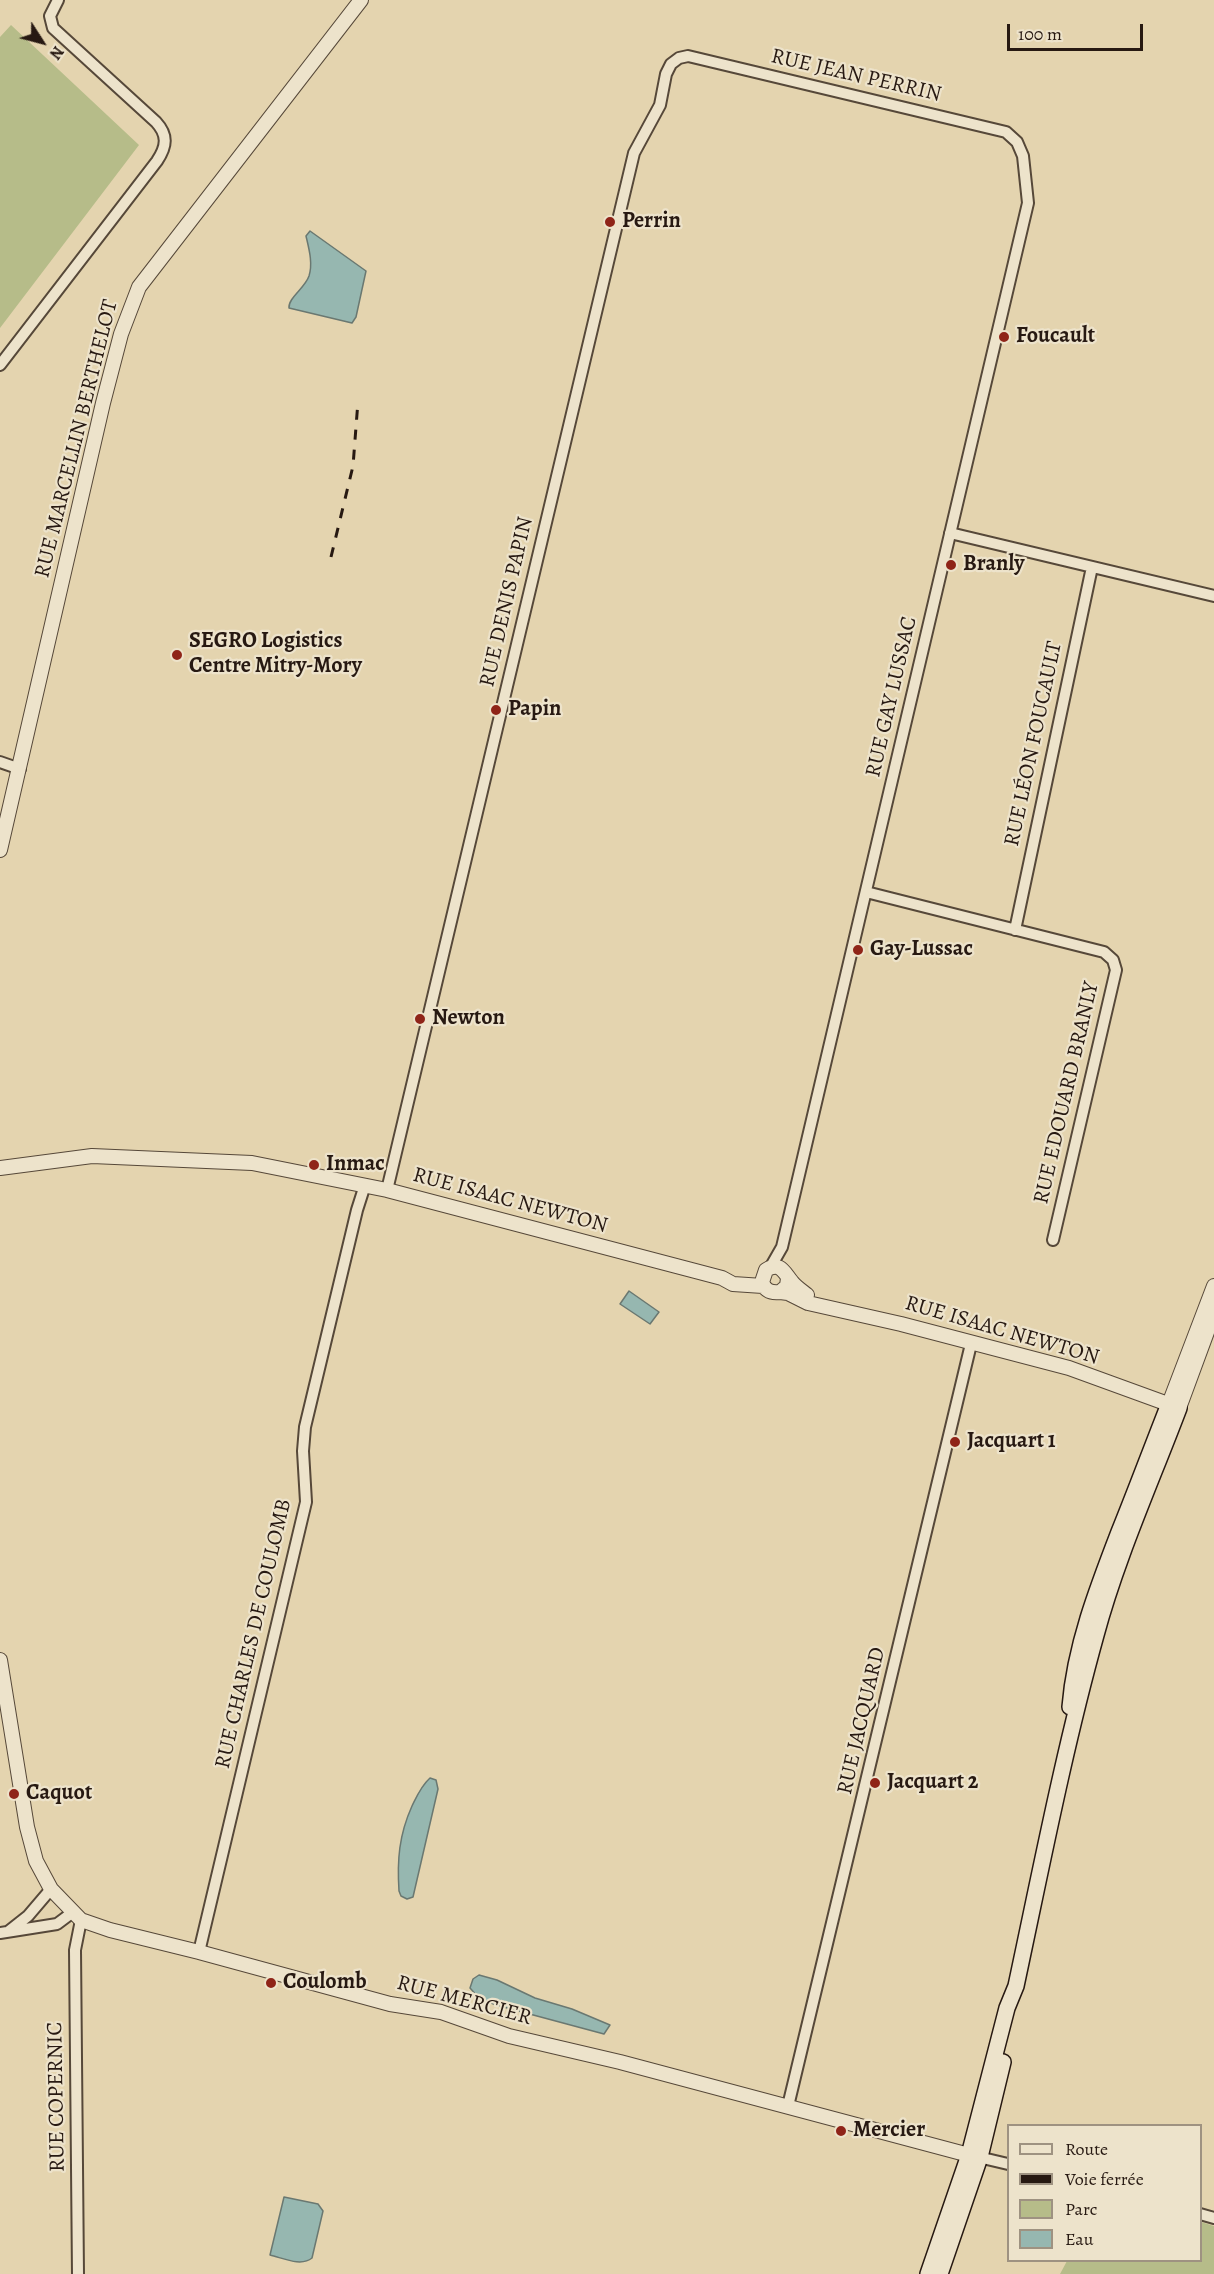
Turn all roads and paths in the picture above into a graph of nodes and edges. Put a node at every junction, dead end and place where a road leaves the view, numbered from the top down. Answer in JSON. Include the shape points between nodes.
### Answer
{"nodes":[{"id":1,"x":58,"y":0,"type":"edge"},
{"id":2,"x":361,"y":0,"type":"edge"},
{"id":3,"x":671,"y":64,"type":"joint"},
{"id":4,"x":1023,"y":156,"type":"joint"},
{"id":5,"x":0,"y":365,"type":"edge"},
{"id":6,"x":950,"y":533,"type":"junction"},
{"id":7,"x":1092,"y":567,"type":"junction"},
{"id":8,"x":1214,"y":596,"type":"edge"},
{"id":9,"x":0,"y":762,"type":"edge"},
{"id":10,"x":20,"y":769,"type":"junction"},
{"id":11,"x":0,"y":850,"type":"edge"},
{"id":12,"x":866,"y":892,"type":"junction"},
{"id":13,"x":1014,"y":930,"type":"junction"},
{"id":14,"x":0,"y":1168,"type":"edge"},
{"id":15,"x":365,"y":1185,"type":"junction"},
{"id":16,"x":387,"y":1190,"type":"junction"},
{"id":17,"x":1053,"y":1240,"type":"dead end"},
{"id":18,"x":782,"y":1247,"type":"junction"},
{"id":19,"x":768,"y":1269,"type":"junction"},
{"id":20,"x":786,"y":1274,"type":"junction"},
{"id":21,"x":722,"y":1278,"type":"junction"},
{"id":22,"x":763,"y":1286,"type":"junction"},
{"id":23,"x":1214,"y":1286,"type":"edge"},
{"id":24,"x":780,"y":1292,"type":"junction"},
{"id":25,"x":821,"y":1305,"type":"junction"},
{"id":26,"x":1214,"y":1313,"type":"edge"},
{"id":27,"x":972,"y":1344,"type":"junction"},
{"id":28,"x":1174,"y":1406,"type":"junction"},
{"id":29,"x":0,"y":1660,"type":"edge"},
{"id":30,"x":51,"y":1889,"type":"junction"},
{"id":31,"x":77,"y":1916,"type":"junction"},
{"id":32,"x":3,"y":1933,"type":"edge"},
{"id":33,"x":199,"y":1952,"type":"junction"},
{"id":34,"x":788,"y":2106,"type":"junction"},
{"id":35,"x":975,"y":2156,"type":"junction"},
{"id":36,"x":1007,"y":2164,"type":"edge"},
{"id":37,"x":78,"y":2274,"type":"edge"},
{"id":38,"x":928,"y":2274,"type":"edge"},
{"id":39,"x":940,"y":2274,"type":"edge"}],
"edges":[{"from":1,"to":5,"type":"street","via":[[50,16],[53,28],[156,122],[165,134],[165,144],[157,161]]},
{"from":2,"to":10,"type":"street","name":"RUE MARCELLIN BERTHELOT","via":[[139,287],[129,309],[103,403]]},
{"from":3,"to":4,"type":"street","name":"RUE JEAN PERRIN","via":[[688,56],[1006,132],[1017,142]]},
{"from":3,"to":16,"type":"street","name":"RUE DENIS PAPIN","via":[[660,105],[634,153]]},
{"from":4,"to":6,"type":"street","name":"RUE GAY LUSSAC","via":[[1028,204]]},
{"from":6,"to":7,"type":"street"},
{"from":6,"to":12,"type":"street","name":"RUE GAY LUSSAC"},
{"from":7,"to":8,"type":"street"},
{"from":7,"to":13,"type":"street","name":"RUE LÉON FOUCAULT"},
{"from":9,"to":10,"type":"street"},
{"from":10,"to":11,"type":"street","name":"RUE MARCELLIN BERTHELOT"},
{"from":12,"to":13,"type":"street","name":"RUE EDOUARD BRANLY"},
{"from":12,"to":18,"type":"street","name":"RUE GAY LUSSAC"},
{"from":13,"to":17,"type":"street","name":"RUE EDOUARD BRANLY","via":[[1104,952],[1113,960],[1116,970]]},
{"from":14,"to":15,"type":"street","name":"RUE ISAAC NEWTON","via":[[92,1156],[252,1163]]},
{"from":15,"to":16,"type":"street","name":"RUE ISAAC NEWTON"},
{"from":15,"to":33,"type":"street","name":"RUE CHARLES DE COULOMB","via":[[305,1426],[306,1502]]},
{"from":16,"to":21,"type":"street","name":"RUE ISAAC NEWTON"},
{"from":18,"to":19,"type":"street","name":"RUE GAY LUSSAC"},
{"from":18,"to":20,"type":"street","name":"RUE GAY LUSSAC"},
{"from":19,"to":20,"type":"street","via":[[776,1266]]},
{"from":19,"to":21,"type":"street","name":"RUE ISAAC NEWTON"},
{"from":19,"to":22,"type":"street","via":[[762,1278]]},
{"from":20,"to":24,"type":"street","via":[[787,1286]]},
{"from":20,"to":25,"type":"street","name":"RUE ISAAC NEWTON"},
{"from":21,"to":22,"type":"street","name":"RUE ISAAC NEWTON","via":[[733,1284]]},
{"from":22,"to":24,"type":"street","via":[[770,1292]]},
{"from":23,"to":28,"type":"street"},
{"from":24,"to":25,"type":"street","name":"RUE ISAAC NEWTON"},
{"from":25,"to":27,"type":"street","name":"RUE ISAAC NEWTON"},
{"from":26,"to":28,"type":"street"},
{"from":27,"to":28,"type":"street","name":"RUE ISAAC NEWTON","via":[[1069,1368]]},
{"from":27,"to":34,"type":"street","name":"RUE JACQUARD"},
{"from":28,"to":35,"type":"main road","via":[[1101,1578],[1083,1634],[1072,1681],[1065,1758],[1016,1986],[1008,2043]]},
{"from":29,"to":30,"type":"street","name":"RUE MERCIER","via":[[27,1827],[36,1861]]},
{"from":30,"to":31,"type":"street","name":"RUE MERCIER"},
{"from":30,"to":32,"type":"street","via":[[28,1916]]},
{"from":31,"to":32,"type":"street","via":[[57,1924]]},
{"from":31,"to":33,"type":"street","name":"RUE MERCIER","via":[[110,1930]]},
{"from":31,"to":37,"type":"street","name":"RUE COPERNIC"},
{"from":33,"to":34,"type":"street","name":"RUE MERCIER","via":[[390,2004],[441,2012],[509,2036]]},
{"from":34,"to":35,"type":"street","name":"RUE MERCIER"},
{"from":35,"to":36,"type":"street"},
{"from":35,"to":38,"type":"main road"},
{"from":35,"to":39,"type":"main road"}]}
